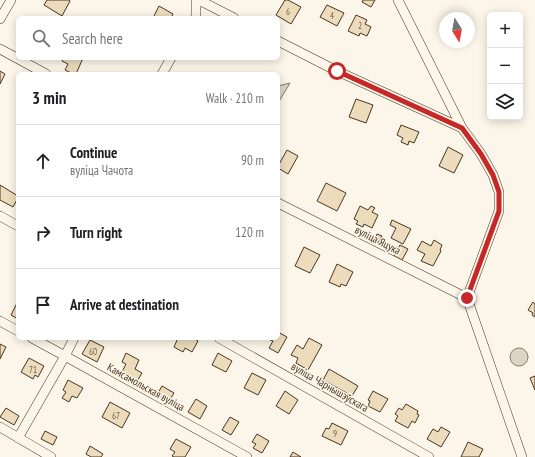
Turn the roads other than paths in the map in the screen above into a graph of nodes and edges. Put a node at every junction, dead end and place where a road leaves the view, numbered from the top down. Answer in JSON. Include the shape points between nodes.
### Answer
{"nodes":[{"id":1,"x":11,"y":0,"type":"edge"},
{"id":2,"x":196,"y":0,"type":"edge"},
{"id":3,"x":199,"y":0,"type":"edge"},
{"id":4,"x":398,"y":0,"type":"edge"},
{"id":5,"x":196,"y":16,"type":"edge"},
{"id":6,"x":230,"y":16,"type":"edge"},
{"id":7,"x":0,"y":19,"type":"edge"},
{"id":8,"x":280,"y":42,"type":"edge"},
{"id":9,"x":0,"y":48,"type":"edge"},
{"id":10,"x":16,"y":57,"type":"edge"},
{"id":11,"x":21,"y":60,"type":"edge"},
{"id":12,"x":170,"y":60,"type":"edge"},
{"id":13,"x":42,"y":72,"type":"edge"},
{"id":14,"x":163,"y":72,"type":"edge"},
{"id":15,"x":462,"y":128,"type":"junction"},
{"id":16,"x":280,"y":204,"type":"edge"},
{"id":17,"x":0,"y":216,"type":"edge"},
{"id":18,"x":16,"y":225,"type":"edge"},
{"id":19,"x":467,"y":298,"type":"junction"},
{"id":20,"x":0,"y":321,"type":"edge"},
{"id":21,"x":16,"y":330,"type":"edge"},
{"id":22,"x":36,"y":340,"type":"edge"},
{"id":23,"x":73,"y":340,"type":"edge"},
{"id":24,"x":223,"y":340,"type":"edge"},
{"id":25,"x":65,"y":356,"type":"junction"},
{"id":26,"x":0,"y":427,"type":"edge"},
{"id":27,"x":18,"y":438,"type":"junction"},
{"id":28,"x":51,"y":457,"type":"edge"},
{"id":29,"x":247,"y":457,"type":"edge"},
{"id":30,"x":429,"y":457,"type":"edge"},
{"id":31,"x":522,"y":457,"type":"edge"}],
"edges":[{"from":1,"to":7,"type":"street"},
{"from":2,"to":5,"type":"street"},
{"from":3,"to":6,"type":"street"},
{"from":4,"to":15,"type":"street"},
{"from":8,"to":15,"type":"street"},
{"from":9,"to":10,"type":"street"},
{"from":11,"to":13,"type":"street"},
{"from":12,"to":14,"type":"street"},
{"from":15,"to":19,"type":"street","via":[[481,154],[499,192],[499,211]]},
{"from":16,"to":19,"type":"street","name":"вуліца Яцука"},
{"from":17,"to":18,"type":"street"},
{"from":19,"to":31,"type":"street"},
{"from":20,"to":21,"type":"street"},
{"from":22,"to":25,"type":"street","name":"Камсамольская вуліца"},
{"from":23,"to":25,"type":"street"},
{"from":24,"to":30,"type":"street","name":"вуліца Чарнышэўскага"},
{"from":25,"to":27,"type":"street"},
{"from":25,"to":29,"type":"street","name":"Камсамольская вуліца"},
{"from":26,"to":27,"type":"street"},
{"from":27,"to":28,"type":"street"}]}
